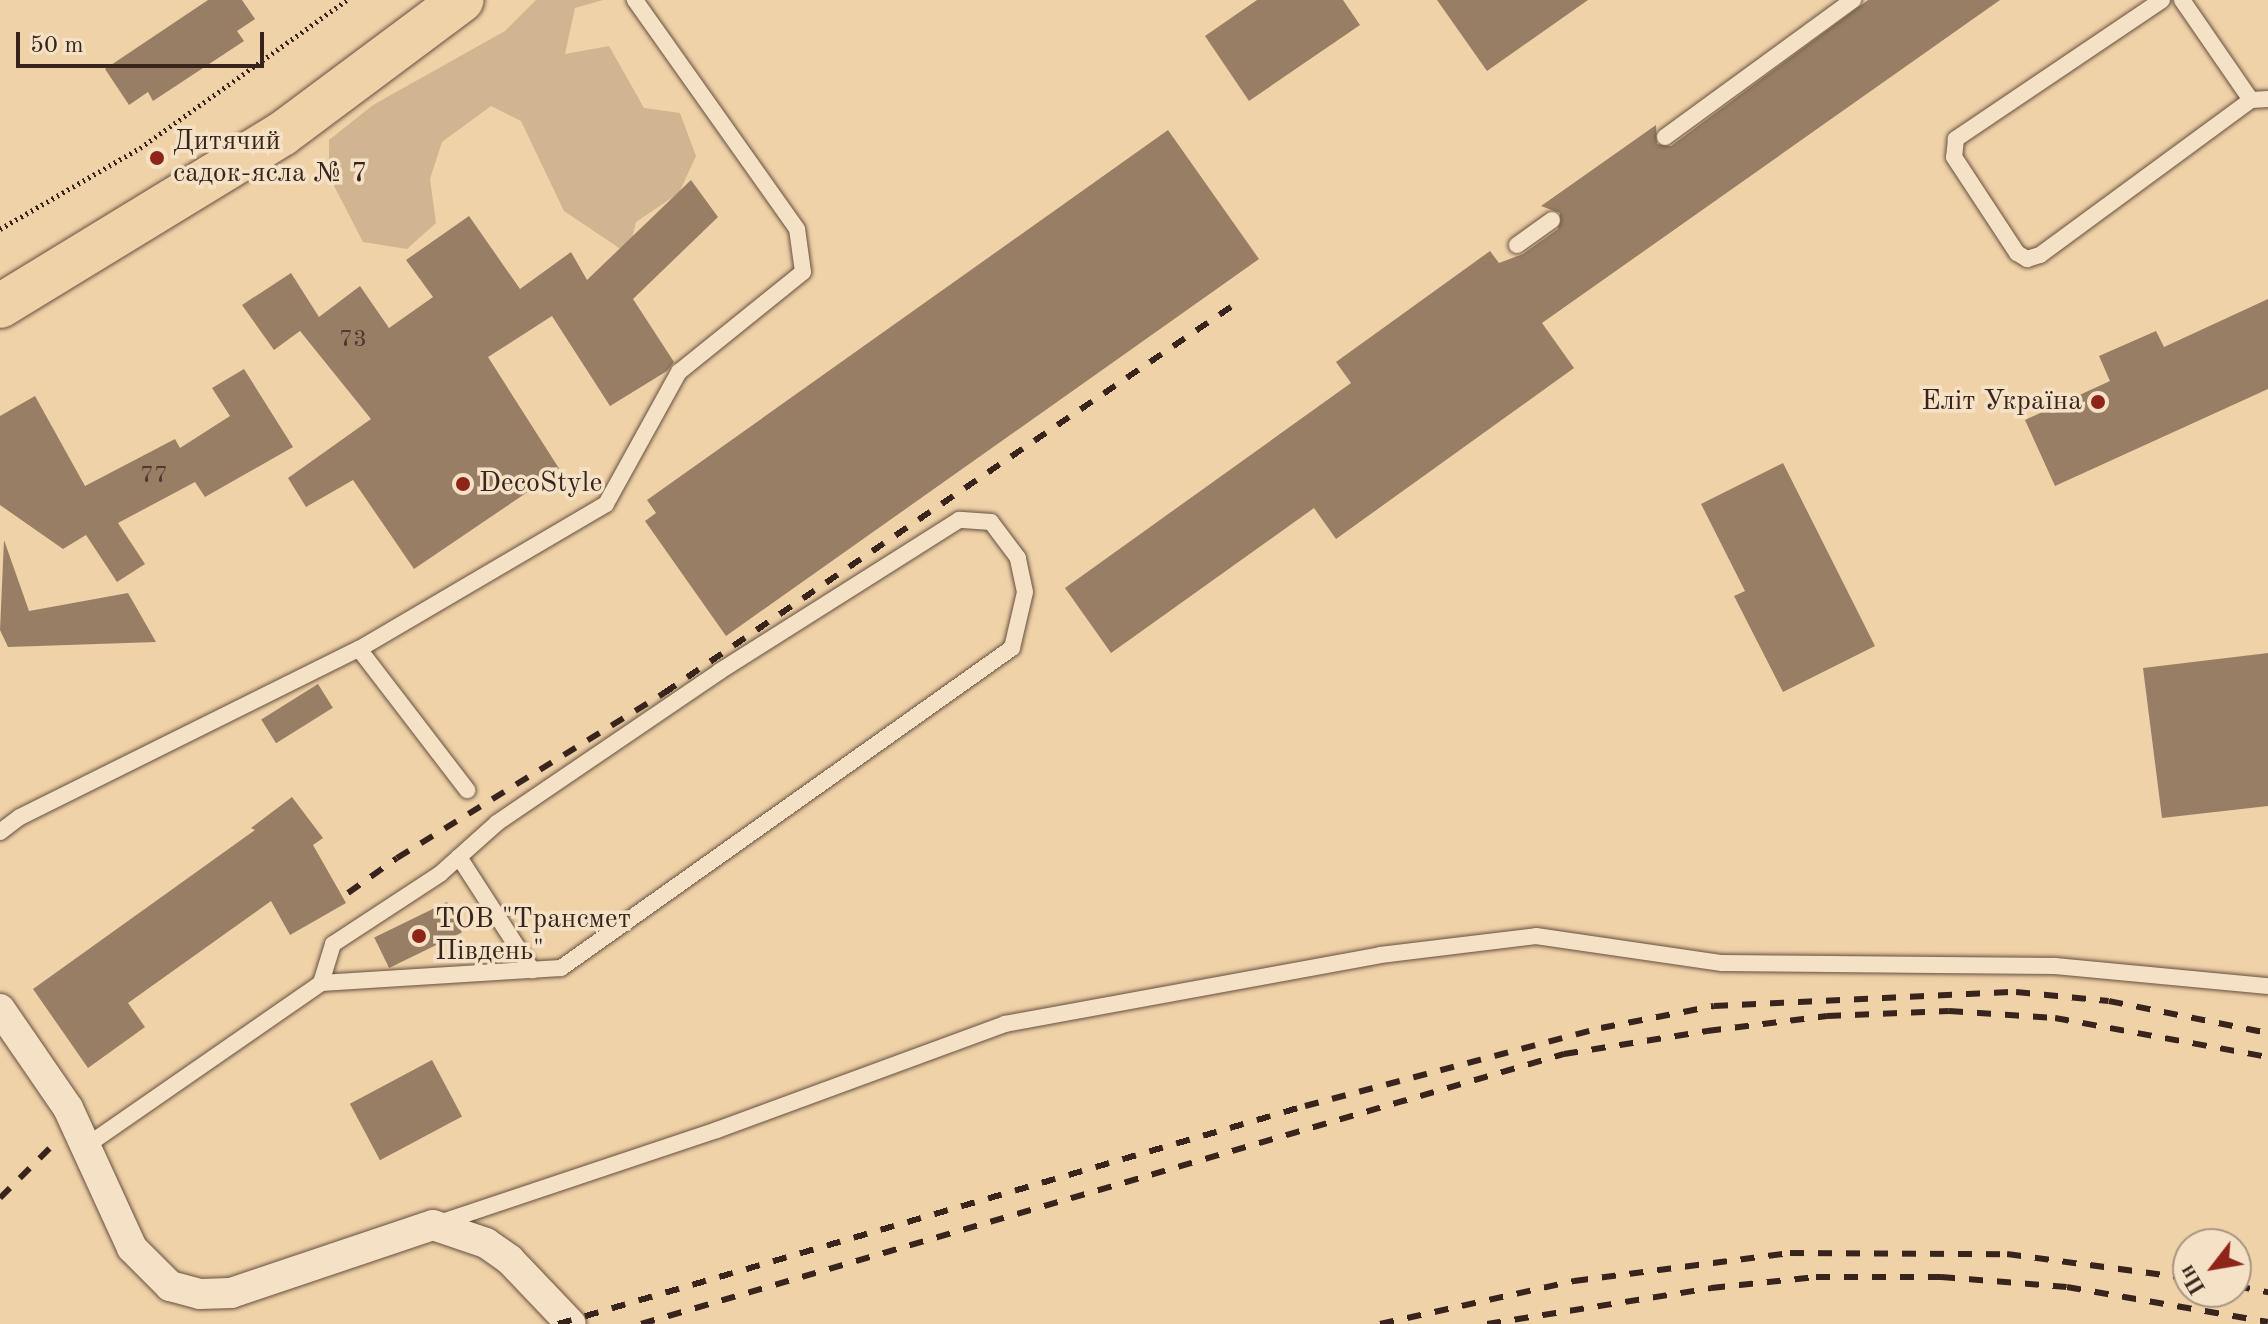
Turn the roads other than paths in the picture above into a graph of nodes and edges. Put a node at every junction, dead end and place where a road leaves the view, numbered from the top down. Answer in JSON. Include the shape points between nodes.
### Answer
{"nodes":[{"id":1,"x":462,"y":0,"type":"edge"},
{"id":2,"x":635,"y":0,"type":"edge"},
{"id":3,"x":1853,"y":0,"type":"edge"},
{"id":4,"x":2162,"y":0,"type":"edge"},
{"id":5,"x":2182,"y":0,"type":"edge"},
{"id":6,"x":2259,"y":100,"type":"edge"},
{"id":7,"x":1665,"y":137,"type":"dead end"},
{"id":8,"x":1552,"y":220,"type":"dead end"},
{"id":9,"x":1517,"y":245,"type":"dead end"},
{"id":10,"x":0,"y":306,"type":"edge"},
{"id":11,"x":359,"y":649,"type":"junction"},
{"id":12,"x":467,"y":790,"type":"dead end"},
{"id":13,"x":0,"y":832,"type":"edge"},
{"id":14,"x":459,"y":857,"type":"junction"},
{"id":15,"x":532,"y":970,"type":"junction"},
{"id":16,"x":321,"y":983,"type":"junction"},
{"id":17,"x":2268,"y":986,"type":"edge"},
{"id":18,"x":0,"y":1009,"type":"edge"},
{"id":19,"x":86,"y":1146,"type":"junction"},
{"id":20,"x":433,"y":1225,"type":"junction"},
{"id":21,"x":571,"y":1324,"type":"edge"}],
"edges":[{"from":1,"to":10,"type":"main road","via":[[282,134]]},
{"from":2,"to":11,"type":"lane","via":[[797,229],[803,272],[679,372],[606,504]]},
{"from":3,"to":7,"type":"lane"},
{"from":4,"to":6,"type":"lane","via":[[1956,139],[1954,157],[2017,253],[2027,259],[2040,255]]},
{"from":5,"to":6,"type":"lane"},
{"from":8,"to":9,"type":"lane"},
{"from":11,"to":12,"type":"lane"},
{"from":11,"to":13,"type":"lane","via":[[34,810]]},
{"from":14,"to":15,"type":"lane"},
{"from":14,"to":15,"type":"lane","via":[[497,823],[719,672],[959,520],[991,522],[1018,558],[1025,592],[1012,648],[561,968]]},
{"from":14,"to":16,"type":"lane","via":[[333,944]]},
{"from":15,"to":16,"type":"lane"},
{"from":16,"to":19,"type":"lane"},
{"from":17,"to":20,"type":"lane","via":[[2055,966],[1722,963],[1536,936],[1380,955],[1005,1024],[717,1130]]},
{"from":18,"to":19,"type":"street","via":[[45,1069]]},
{"from":19,"to":20,"type":"street","via":[[112,1210],[149,1270],[170,1286],[200,1294],[231,1293]]},
{"from":20,"to":21,"type":"street","via":[[472,1237],[510,1260]]}]}
